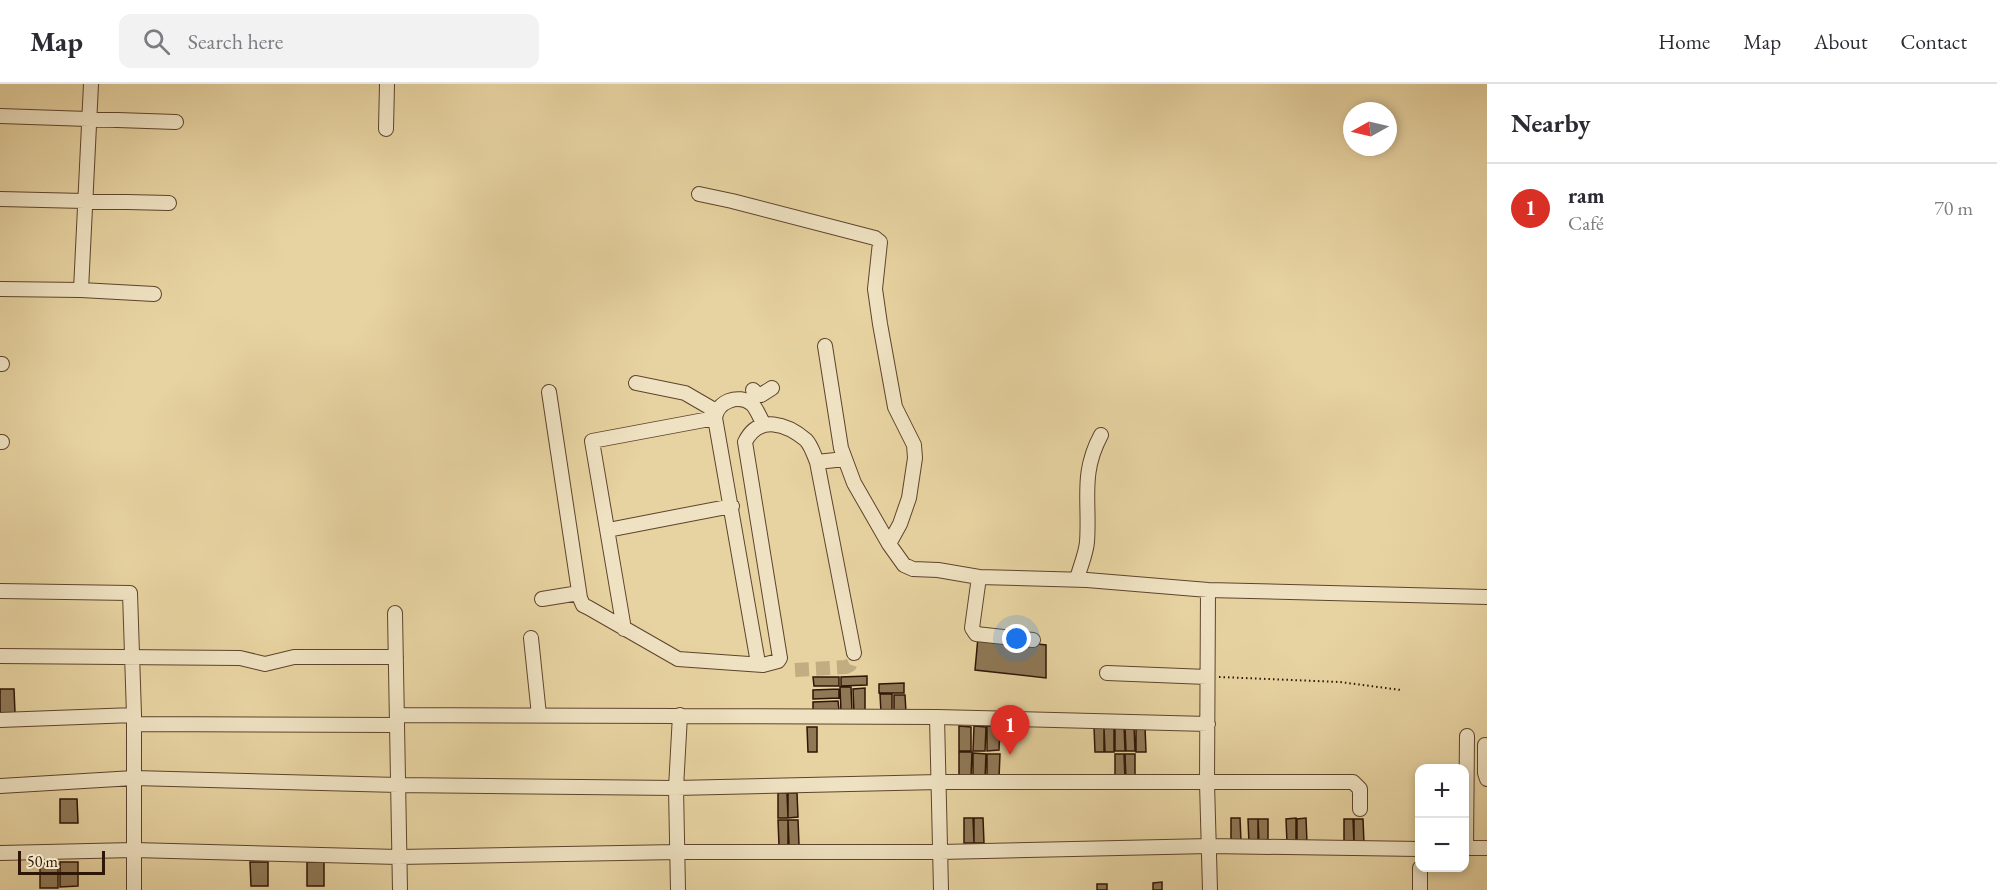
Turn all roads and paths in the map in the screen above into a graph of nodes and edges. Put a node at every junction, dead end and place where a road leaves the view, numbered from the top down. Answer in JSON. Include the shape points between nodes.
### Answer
{"nodes":[{"id":1,"x":91,"y":84,"type":"edge"},
{"id":2,"x":387,"y":84,"type":"edge"},
{"id":3,"x":0,"y":116,"type":"edge"},
{"id":4,"x":89,"y":119,"type":"junction"},
{"id":5,"x":176,"y":122,"type":"dead end"},
{"id":6,"x":386,"y":129,"type":"dead end"},
{"id":7,"x":699,"y":194,"type":"dead end"},
{"id":8,"x":0,"y":199,"type":"edge"},
{"id":9,"x":86,"y":200,"type":"junction"},
{"id":10,"x":169,"y":203,"type":"dead end"},
{"id":11,"x":0,"y":289,"type":"edge"},
{"id":12,"x":81,"y":290,"type":"junction"},
{"id":13,"x":154,"y":294,"type":"dead end"},
{"id":14,"x":825,"y":346,"type":"dead end"},
{"id":15,"x":636,"y":383,"type":"dead end"},
{"id":16,"x":762,"y":391,"type":"dead end"},
{"id":17,"x":549,"y":392,"type":"dead end"},
{"id":18,"x":756,"y":410,"type":"junction"},
{"id":19,"x":715,"y":414,"type":"junction"},
{"id":20,"x":764,"y":425,"type":"junction"},
{"id":21,"x":1101,"y":435,"type":"dead end"},
{"id":22,"x":845,"y":459,"type":"junction"},
{"id":23,"x":817,"y":462,"type":"junction"},
{"id":24,"x":732,"y":506,"type":"junction"},
{"id":25,"x":608,"y":530,"type":"junction"},
{"id":26,"x":889,"y":544,"type":"junction"},
{"id":27,"x":979,"y":577,"type":"junction"},
{"id":28,"x":1077,"y":579,"type":"junction"},
{"id":29,"x":1208,"y":590,"type":"junction"},
{"id":30,"x":0,"y":591,"type":"edge"},
{"id":31,"x":579,"y":593,"type":"junction"},
{"id":32,"x":1487,"y":597,"type":"edge"},
{"id":33,"x":542,"y":599,"type":"dead end"},
{"id":34,"x":395,"y":613,"type":"dead end"},
{"id":35,"x":624,"y":629,"type":"junction"},
{"id":36,"x":531,"y":638,"type":"dead end"},
{"id":37,"x":1033,"y":640,"type":"dead end"},
{"id":38,"x":854,"y":653,"type":"dead end"},
{"id":39,"x":0,"y":656,"type":"edge"},
{"id":40,"x":132,"y":656,"type":"junction"},
{"id":41,"x":396,"y":657,"type":"junction"},
{"id":42,"x":758,"y":663,"type":"junction"},
{"id":43,"x":1107,"y":673,"type":"dead end"},
{"id":44,"x":1207,"y":677,"type":"junction"},
{"id":45,"x":1401,"y":690,"type":"dead end"},
{"id":46,"x":539,"y":715,"type":"junction"},
{"id":47,"x":680,"y":715,"type":"junction"},
{"id":48,"x":937,"y":717,"type":"junction"},
{"id":49,"x":0,"y":720,"type":"edge"},
{"id":50,"x":134,"y":720,"type":"junction"},
{"id":51,"x":397,"y":720,"type":"junction"},
{"id":52,"x":1208,"y":724,"type":"junction"},
{"id":53,"x":1467,"y":736,"type":"dead end"},
{"id":54,"x":1485,"y":745,"type":"dead end"},
{"id":55,"x":134,"y":778,"type":"junction"},
{"id":56,"x":1487,"y":779,"type":"edge"},
{"id":57,"x":939,"y":782,"type":"junction"},
{"id":58,"x":1207,"y":783,"type":"junction"},
{"id":59,"x":399,"y":785,"type":"junction"},
{"id":60,"x":0,"y":786,"type":"edge"},
{"id":61,"x":676,"y":788,"type":"junction"},
{"id":62,"x":1360,"y":809,"type":"dead end"},
{"id":63,"x":1466,"y":818,"type":"edge"},
{"id":64,"x":1210,"y":846,"type":"junction"},
{"id":65,"x":1469,"y":848,"type":"edge"},
{"id":66,"x":1487,"y":848,"type":"edge"},
{"id":67,"x":1415,"y":849,"type":"edge"},
{"id":68,"x":134,"y":850,"type":"junction"},
{"id":69,"x":678,"y":852,"type":"junction"},
{"id":70,"x":940,"y":852,"type":"junction"},
{"id":71,"x":0,"y":854,"type":"edge"},
{"id":72,"x":398,"y":857,"type":"junction"},
{"id":73,"x":1420,"y":872,"type":"edge"},
{"id":74,"x":134,"y":890,"type":"edge"},
{"id":75,"x":400,"y":890,"type":"edge"},
{"id":76,"x":678,"y":890,"type":"edge"},
{"id":77,"x":941,"y":890,"type":"edge"},
{"id":78,"x":1210,"y":890,"type":"edge"},
{"id":79,"x":1420,"y":890,"type":"edge"}],
"edges":[{"from":1,"to":4,"type":"street"},
{"from":2,"to":6,"type":"street"},
{"from":3,"to":4,"type":"street"},
{"from":4,"to":5,"type":"street"},
{"from":4,"to":9,"type":"street"},
{"from":7,"to":26,"type":"street","via":[[880,242],[875,289],[880,324],[895,407],[914,445],[915,458],[909,498]]},
{"from":8,"to":9,"type":"street"},
{"from":9,"to":10,"type":"street"},
{"from":9,"to":12,"type":"street"},
{"from":11,"to":12,"type":"street"},
{"from":12,"to":13,"type":"street"},
{"from":14,"to":22,"type":"street"},
{"from":15,"to":19,"type":"street","via":[[686,393]]},
{"from":16,"to":18,"type":"street"},
{"from":17,"to":31,"type":"street"},
{"from":18,"to":19,"type":"street","via":[[742,400],[731,400]]},
{"from":18,"to":20,"type":"street"},
{"from":19,"to":24,"type":"street"},
{"from":19,"to":25,"type":"street","via":[[592,441]]},
{"from":20,"to":23,"type":"street","via":[[777,424],[808,442]]},
{"from":20,"to":42,"type":"street","via":[[750,433],[745,442],[780,658],[773,663]]},
{"from":21,"to":28,"type":"street","via":[[1091,453],[1087,475],[1087,545]]},
{"from":22,"to":23,"type":"street"},
{"from":22,"to":26,"type":"street","via":[[854,483]]},
{"from":23,"to":38,"type":"street"},
{"from":24,"to":25,"type":"street"},
{"from":24,"to":42,"type":"street"},
{"from":25,"to":35,"type":"street"},
{"from":26,"to":27,"type":"street","via":[[904,565],[913,569]]},
{"from":27,"to":28,"type":"street"},
{"from":27,"to":37,"type":"street","via":[[973,632]]},
{"from":28,"to":29,"type":"street"},
{"from":29,"to":32,"type":"street"},
{"from":29,"to":44,"type":"street"},
{"from":30,"to":40,"type":"street","via":[[130,593]]},
{"from":31,"to":33,"type":"street"},
{"from":31,"to":35,"type":"street","via":[[583,605]]},
{"from":34,"to":41,"type":"street"},
{"from":35,"to":42,"type":"street","via":[[678,659]]},
{"from":36,"to":46,"type":"street"},
{"from":39,"to":40,"type":"street"},
{"from":40,"to":41,"type":"street","via":[[240,658],[265,664],[294,657]]},
{"from":40,"to":50,"type":"street"},
{"from":41,"to":51,"type":"street"},
{"from":43,"to":44,"type":"street"},
{"from":44,"to":45,"type":"path","via":[[1340,682]]},
{"from":44,"to":52,"type":"street"},
{"from":46,"to":47,"type":"street"},
{"from":46,"to":51,"type":"street"},
{"from":47,"to":48,"type":"street"},
{"from":47,"to":61,"type":"street"},
{"from":48,"to":52,"type":"street"},
{"from":48,"to":57,"type":"street"},
{"from":49,"to":50,"type":"street"},
{"from":50,"to":51,"type":"street"},
{"from":50,"to":55,"type":"street"},
{"from":51,"to":59,"type":"street"},
{"from":52,"to":58,"type":"street"},
{"from":53,"to":63,"type":"street"},
{"from":54,"to":56,"type":"street"},
{"from":55,"to":59,"type":"street"},
{"from":55,"to":60,"type":"street"},
{"from":55,"to":68,"type":"street"},
{"from":57,"to":58,"type":"street"},
{"from":57,"to":61,"type":"street"},
{"from":57,"to":70,"type":"street"},
{"from":58,"to":62,"type":"street","via":[[1353,782],[1360,789]]},
{"from":58,"to":64,"type":"street"},
{"from":59,"to":61,"type":"street"},
{"from":59,"to":72,"type":"street"},
{"from":61,"to":69,"type":"street"},
{"from":64,"to":67,"type":"street"},
{"from":64,"to":70,"type":"street"},
{"from":64,"to":78,"type":"street"},
{"from":65,"to":66,"type":"street"},
{"from":68,"to":71,"type":"street"},
{"from":68,"to":72,"type":"street"},
{"from":68,"to":74,"type":"street"},
{"from":69,"to":70,"type":"street"},
{"from":69,"to":72,"type":"street"},
{"from":69,"to":76,"type":"street"},
{"from":70,"to":77,"type":"street"},
{"from":72,"to":75,"type":"street"},
{"from":73,"to":79,"type":"street"}]}
